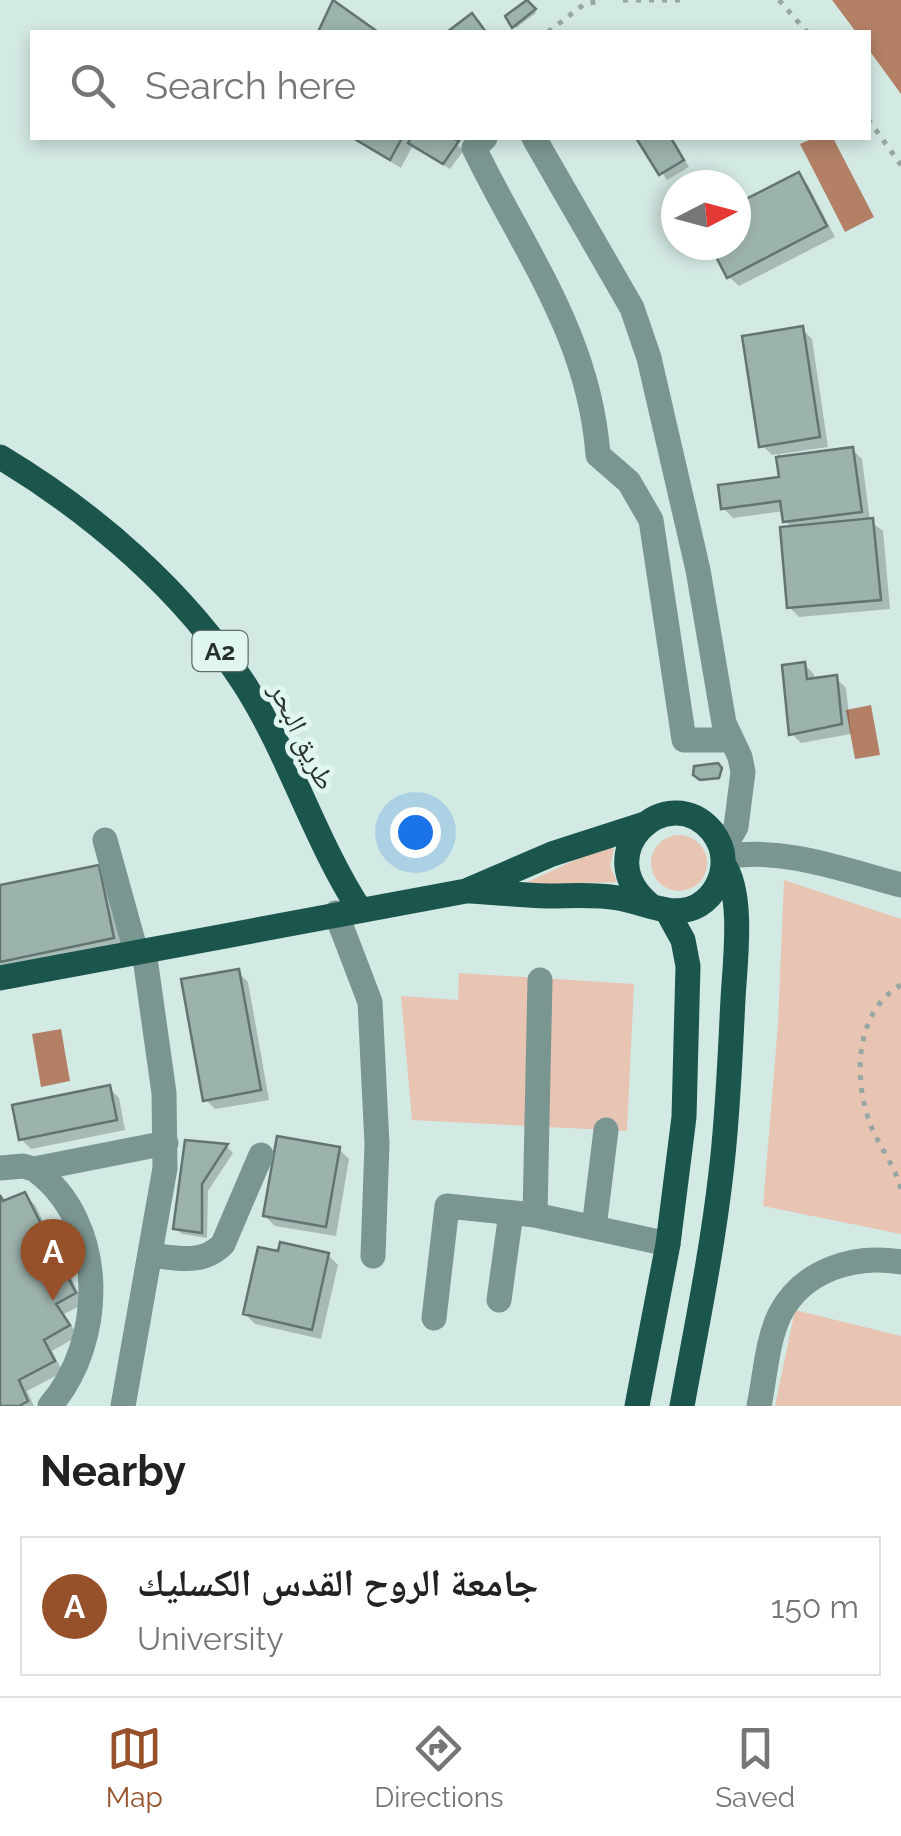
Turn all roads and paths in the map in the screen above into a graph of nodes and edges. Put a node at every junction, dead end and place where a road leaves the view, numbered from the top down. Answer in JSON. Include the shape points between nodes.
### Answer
{"nodes":[{"id":1,"x":602,"y":0,"type":"edge"},
{"id":2,"x":623,"y":0,"type":"edge"},
{"id":3,"x":682,"y":0,"type":"edge"},
{"id":4,"x":779,"y":0,"type":"edge"},
{"id":5,"x":551,"y":30,"type":"edge"},
{"id":6,"x":805,"y":30,"type":"edge"},
{"id":7,"x":871,"y":123,"type":"edge"},
{"id":8,"x":483,"y":140,"type":"edge"},
{"id":9,"x":535,"y":140,"type":"edge"},
{"id":10,"x":901,"y":165,"type":"edge"},
{"id":11,"x":0,"y":456,"type":"edge"},
{"id":12,"x":730,"y":740,"type":"junction"},
{"id":13,"x":645,"y":824,"type":"junction"},
{"id":14,"x":106,"y":840,"type":"dead end"},
{"id":15,"x":723,"y":857,"type":"junction"},
{"id":16,"x":901,"y":885,"type":"edge"},
{"id":17,"x":466,"y":891,"type":"junction"},
{"id":18,"x":658,"y":908,"type":"junction"},
{"id":19,"x":348,"y":912,"type":"junction"},
{"id":20,"x":140,"y":952,"type":"junction"},
{"id":21,"x":0,"y":978,"type":"edge"},
{"id":22,"x":540,"y":980,"type":"dead end"},
{"id":23,"x":901,"y":985,"type":"edge"},
{"id":24,"x":606,"y":1130,"type":"dead end"},
{"id":25,"x":166,"y":1143,"type":"junction"},
{"id":26,"x":260,"y":1155,"type":"dead end"},
{"id":27,"x":0,"y":1168,"type":"edge"},
{"id":28,"x":34,"y":1169,"type":"junction"},
{"id":29,"x":901,"y":1190,"type":"edge"},
{"id":30,"x":523,"y":1214,"type":"junction"},
{"id":31,"x":594,"y":1228,"type":"junction"},
{"id":32,"x":668,"y":1244,"type":"junction"},
{"id":33,"x":151,"y":1255,"type":"junction"},
{"id":34,"x":373,"y":1256,"type":"dead end"},
{"id":35,"x":896,"y":1263,"type":"edge"},
{"id":36,"x":498,"y":1300,"type":"dead end"},
{"id":37,"x":434,"y":1318,"type":"dead end"},
{"id":38,"x":50,"y":1406,"type":"edge"},
{"id":39,"x":122,"y":1406,"type":"edge"},
{"id":40,"x":636,"y":1406,"type":"edge"},
{"id":41,"x":682,"y":1406,"type":"edge"},
{"id":42,"x":758,"y":1406,"type":"edge"}],
"edges":[{"from":1,"to":5,"type":"path","via":[[583,5]]},
{"from":2,"to":3,"type":"path"},
{"from":4,"to":6,"type":"path"},
{"from":7,"to":10,"type":"path"},
{"from":8,"to":12,"type":"street","via":[[474,148],[564,316],[585,372],[598,455],[629,482],[650,520],[684,740]]},
{"from":9,"to":12,"type":"street","via":[[632,308],[649,358]]},
{"from":11,"to":19,"type":"main road","name":"طريق البحر","number":"A2","via":[[144,565],[218,649],[246,686],[283,758]]},
{"from":12,"to":15,"type":"street","via":[[740,756],[743,786]]},
{"from":13,"to":15,"type":"main road","via":[[659,816],[690,816],[705,824]]},
{"from":13,"to":17,"type":"main road"},
{"from":13,"to":18,"type":"main road","via":[[634,836],[626,866],[638,895]]},
{"from":14,"to":20,"type":"street"},
{"from":15,"to":16,"type":"street","via":[[803,859]]},
{"from":15,"to":18,"type":"main road","via":[[720,881],[699,905]]},
{"from":15,"to":41,"type":"main road","via":[[732,877],[736,950],[729,1074],[708,1268]]},
{"from":17,"to":18,"type":"main road","via":[[614,897]]},
{"from":17,"to":19,"type":"main road"},
{"from":18,"to":32,"type":"main road","via":[[683,940],[688,966],[684,1118]]},
{"from":19,"to":20,"type":"main road"},
{"from":19,"to":34,"type":"street","via":[[370,1002],[377,1132]]},
{"from":20,"to":21,"type":"main road"},
{"from":20,"to":25,"type":"street","via":[[161,1064]]},
{"from":22,"to":30,"type":"street"},
{"from":23,"to":29,"type":"path","via":[[884,995],[868,1022],[860,1078],[872,1127]]},
{"from":24,"to":31,"type":"street"},
{"from":25,"to":28,"type":"street"},
{"from":25,"to":33,"type":"street"},
{"from":26,"to":33,"type":"street","via":[[223,1244],[212,1255]]},
{"from":27,"to":28,"type":"street"},
{"from":28,"to":38,"type":"street","via":[[78,1221],[91,1262],[84,1330],[66,1384]]},
{"from":30,"to":31,"type":"street"},
{"from":30,"to":36,"type":"street"},
{"from":30,"to":37,"type":"street","via":[[447,1206]]},
{"from":31,"to":32,"type":"street"},
{"from":32,"to":40,"type":"main road"},
{"from":33,"to":39,"type":"street"},
{"from":35,"to":42,"type":"street","via":[[851,1262],[819,1272],[795,1292],[779,1317]]}]}
